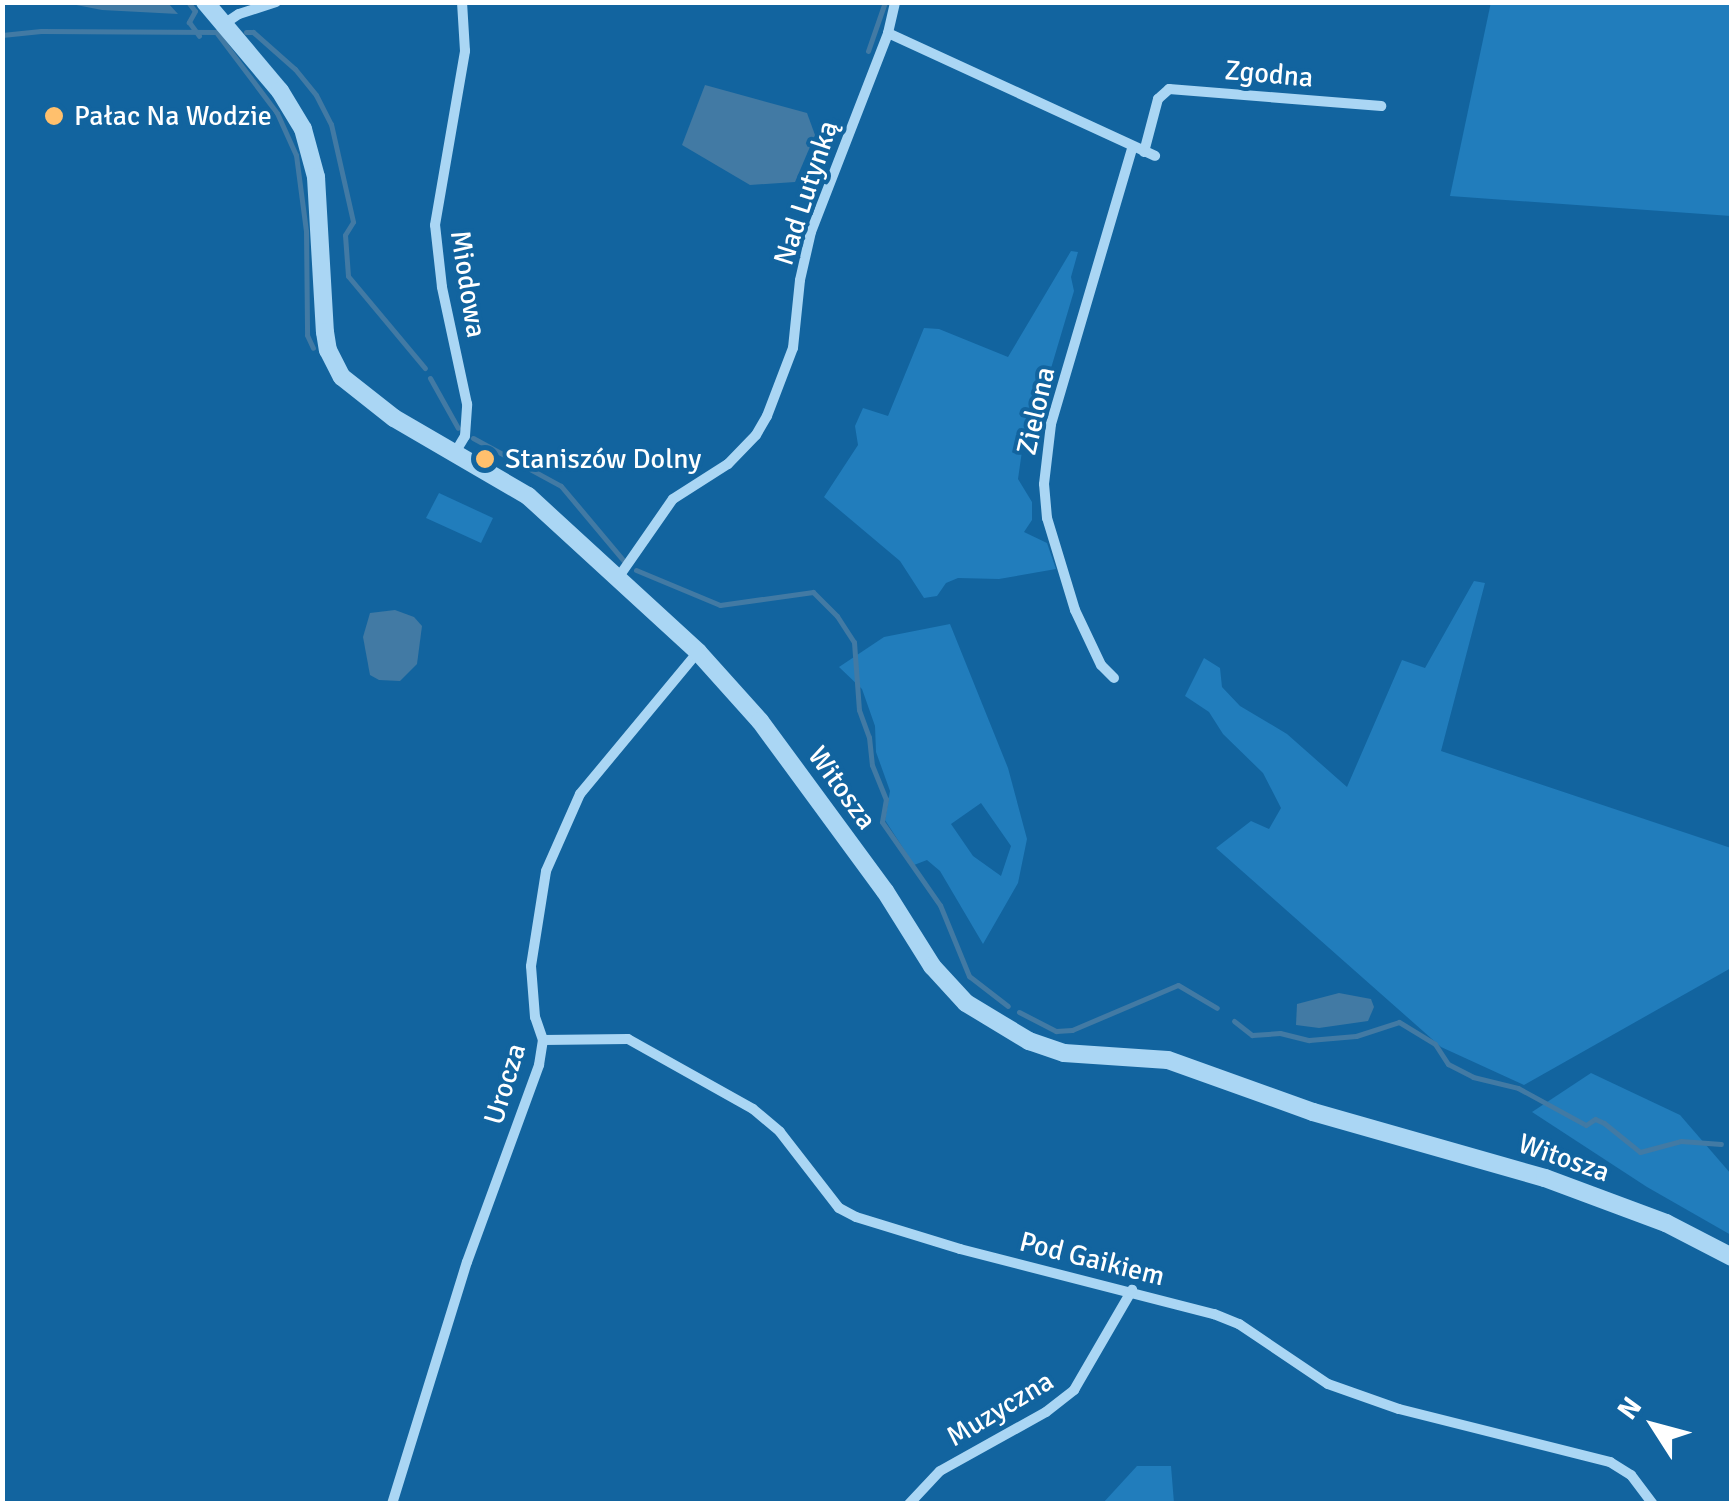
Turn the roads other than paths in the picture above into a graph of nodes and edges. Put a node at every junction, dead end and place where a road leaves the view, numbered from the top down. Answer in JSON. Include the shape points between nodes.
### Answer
{"nodes":[{"id":1,"x":206,"y":2,"type":"edge"},
{"id":2,"x":276,"y":2,"type":"edge"},
{"id":3,"x":462,"y":2,"type":"edge"},
{"id":4,"x":895,"y":2,"type":"edge"},
{"id":5,"x":224,"y":24,"type":"junction"},
{"id":6,"x":888,"y":33,"type":"junction"},
{"id":7,"x":1381,"y":106,"type":"dead end"},
{"id":8,"x":1132,"y":148,"type":"junction"},
{"id":9,"x":456,"y":452,"type":"junction"},
{"id":10,"x":618,"y":578,"type":"junction"},
{"id":11,"x":698,"y":652,"type":"junction"},
{"id":12,"x":1114,"y":678,"type":"dead end"},
{"id":13,"x":543,"y":1040,"type":"junction"},
{"id":14,"x":1732,"y":1258,"type":"edge"},
{"id":15,"x":1132,"y":1290,"type":"junction"},
{"id":16,"x":392,"y":1504,"type":"edge"},
{"id":17,"x":909,"y":1504,"type":"edge"},
{"id":18,"x":1653,"y":1504,"type":"edge"}],
"edges":[{"from":1,"to":5,"type":"street","name":"Witosza"},
{"from":2,"to":5,"type":"street"},
{"from":3,"to":9,"type":"street","name":"Miodowa","via":[[465,51],[435,225],[468,422]]},
{"from":4,"to":6,"type":"street","name":"Nad Lutynką"},
{"from":5,"to":9,"type":"street","name":"Witosza","via":[[280,90],[303,129],[316,178],[328,350],[342,377],[394,418]]},
{"from":6,"to":8,"type":"street"},
{"from":6,"to":10,"type":"street","name":"Nad Lutynką","via":[[811,232],[793,348],[767,416],[728,464],[672,500]]},
{"from":7,"to":8,"type":"street","name":"Zgodna","via":[[1168,89],[1158,100],[1150,154]]},
{"from":8,"to":12,"type":"street","name":"Zielona","via":[[1051,424],[1044,484],[1074,610]]},
{"from":9,"to":10,"type":"street","name":"Witosza","via":[[536,503]]},
{"from":10,"to":11,"type":"street","name":"Witosza"},
{"from":11,"to":13,"type":"street","name":"Urocza","via":[[590,779],[559,838],[542,884],[532,946],[533,1001]]},
{"from":11,"to":14,"type":"street","name":"Witosza","via":[[760,721],[932,966],[966,1004],[1003,1028],[1064,1053],[1168,1060],[1312,1112],[1545,1178],[1666,1222]]},
{"from":13,"to":15,"type":"street","name":"Pod Gaikiem","via":[[628,1038],[754,1109],[839,1208],[856,1217]]},
{"from":13,"to":16,"type":"street","name":"Urocza"},
{"from":15,"to":17,"type":"street","name":"Muzyczna","via":[[1074,1390],[940,1471]]},
{"from":15,"to":18,"type":"street","name":"Pod Gaikiem","via":[[1239,1324],[1310,1376],[1374,1401],[1610,1462]]}]}
